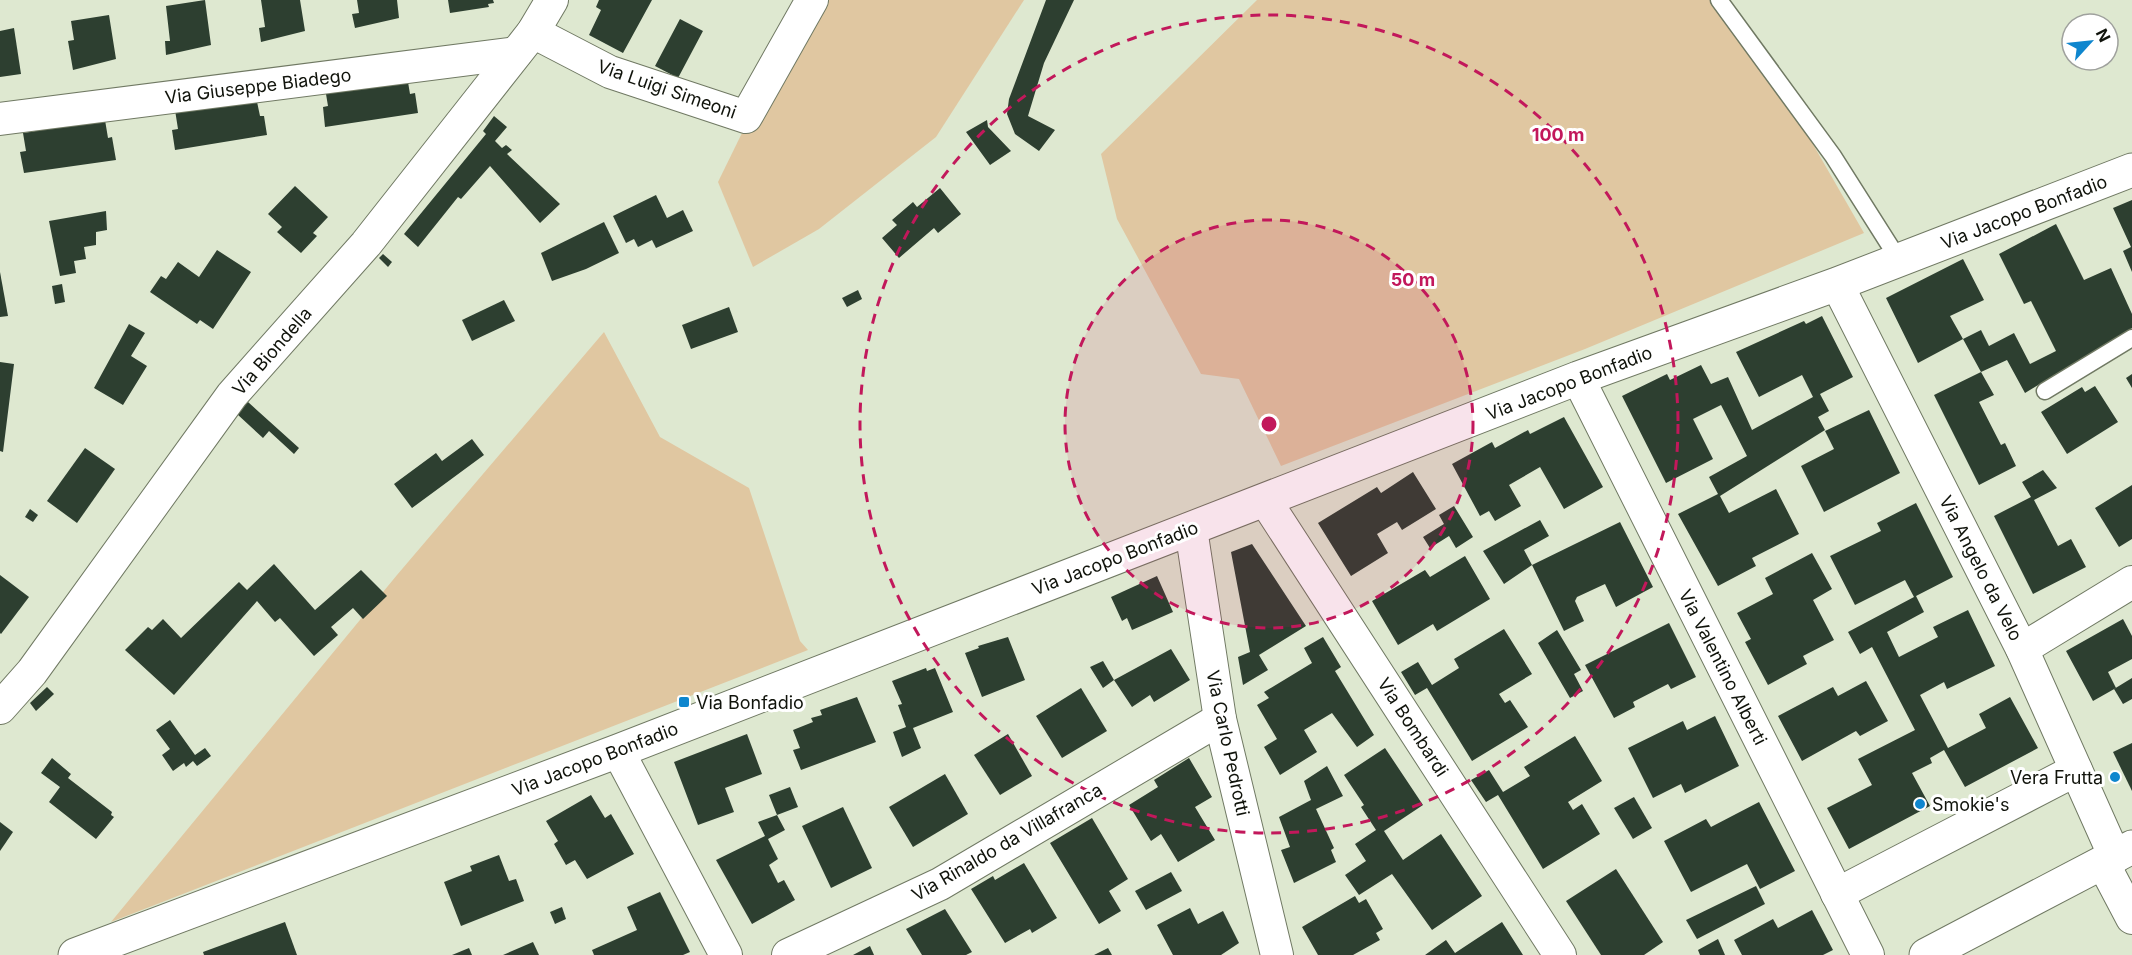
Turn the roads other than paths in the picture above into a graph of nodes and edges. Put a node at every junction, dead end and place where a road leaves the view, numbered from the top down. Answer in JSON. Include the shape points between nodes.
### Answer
{"nodes":[{"id":1,"x":552,"y":0,"type":"edge"},
{"id":2,"x":812,"y":0,"type":"edge"},
{"id":3,"x":1719,"y":0,"type":"edge"},
{"id":4,"x":524,"y":43,"type":"junction"},
{"id":5,"x":0,"y":119,"type":"edge"},
{"id":6,"x":2132,"y":170,"type":"edge"},
{"id":7,"x":1899,"y":260,"type":"junction"},
{"id":8,"x":1836,"y":284,"type":"junction"},
{"id":9,"x":2132,"y":338,"type":"edge"},
{"id":10,"x":1578,"y":378,"type":"junction"},
{"id":11,"x":2045,"y":391,"type":"dead end"},
{"id":12,"x":1265,"y":500,"type":"junction"},
{"id":13,"x":1191,"y":529,"type":"junction"},
{"id":14,"x":2132,"y":582,"type":"edge"},
{"id":15,"x":2022,"y":649,"type":"junction"},
{"id":16,"x":0,"y":708,"type":"edge"},
{"id":17,"x":1220,"y":719,"type":"junction"},
{"id":18,"x":618,"y":751,"type":"junction"},
{"id":19,"x":2076,"y":770,"type":"junction"},
{"id":20,"x":2117,"y":856,"type":"edge"},
{"id":21,"x":1837,"y":894,"type":"junction"},
{"id":22,"x":2132,"y":918,"type":"edge"},
{"id":23,"x":94,"y":952,"type":"edge"},
{"id":24,"x":726,"y":955,"type":"edge"},
{"id":25,"x":788,"y":955,"type":"edge"},
{"id":26,"x":1277,"y":955,"type":"edge"},
{"id":27,"x":1560,"y":955,"type":"edge"},
{"id":28,"x":1868,"y":955,"type":"edge"},
{"id":29,"x":1926,"y":955,"type":"edge"}],
"edges":[{"from":1,"to":4,"type":"street","name":"Via Biondella"},
{"from":2,"to":4,"type":"street","name":"Via Luigi Simeoni","via":[[746,117]]},
{"from":3,"to":7,"type":"lane","via":[[1833,156]]},
{"from":4,"to":5,"type":"street","name":"Via Giuseppe Biadego"},
{"from":4,"to":16,"type":"street","name":"Via Biondella","via":[[366,244],[232,395],[32,672]]},
{"from":6,"to":7,"type":"street","name":"Via Jacopo Bonfadio"},
{"from":7,"to":8,"type":"street","name":"Via Jacopo Bonfadio"},
{"from":8,"to":10,"type":"street","name":"Via Jacopo Bonfadio"},
{"from":8,"to":15,"type":"street","name":"Via Angelo da Velo"},
{"from":9,"to":11,"type":"lane"},
{"from":10,"to":12,"type":"street","name":"Via Jacopo Bonfadio"},
{"from":10,"to":21,"type":"street","name":"Via Valentino Alberti"},
{"from":12,"to":13,"type":"street","name":"Via Jacopo Bonfadio"},
{"from":12,"to":27,"type":"street","name":"Via Bombardi"},
{"from":13,"to":17,"type":"street","name":"Via Carlo Pedrotti"},
{"from":13,"to":18,"type":"street","name":"Via Jacopo Bonfadio"},
{"from":14,"to":15,"type":"street"},
{"from":15,"to":19,"type":"street","name":"Via Angelo da Velo"},
{"from":17,"to":25,"type":"street","name":"Via Rinaldo da Villafranca","via":[[940,884]]},
{"from":17,"to":26,"type":"street","name":"Via Carlo Pedrotti"},
{"from":18,"to":23,"type":"street","name":"Via Jacopo Bonfadio"},
{"from":18,"to":24,"type":"street"},
{"from":19,"to":20,"type":"street","name":"Via Angelo da Velo"},
{"from":19,"to":21,"type":"street"},
{"from":20,"to":22,"type":"street","name":"Via Angelo da Velo"},
{"from":20,"to":29,"type":"street"},
{"from":21,"to":28,"type":"street","name":"Via Valentino Alberti"}]}
